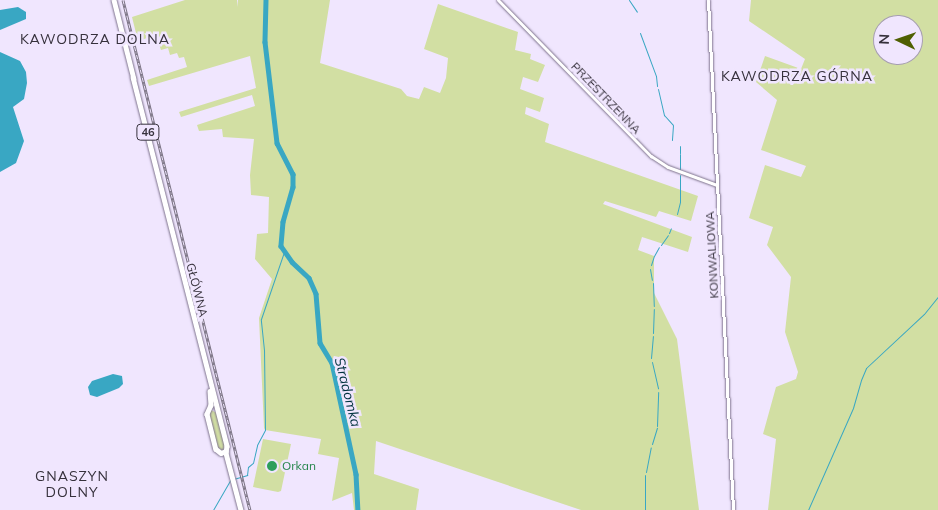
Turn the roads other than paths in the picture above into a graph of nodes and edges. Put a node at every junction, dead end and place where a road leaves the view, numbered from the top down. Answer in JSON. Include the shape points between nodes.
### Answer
{"nodes":[{"id":1,"x":114,"y":0,"type":"edge"},
{"id":2,"x":498,"y":0,"type":"edge"},
{"id":3,"x":708,"y":0,"type":"edge"},
{"id":4,"x":717,"y":185,"type":"junction"},
{"id":5,"x":208,"y":379,"type":"junction"},
{"id":6,"x":210,"y":408,"type":"junction"},
{"id":7,"x":218,"y":411,"type":"junction"},
{"id":8,"x":224,"y":452,"type":"junction"},
{"id":9,"x":241,"y":510,"type":"edge"},
{"id":10,"x":733,"y":510,"type":"edge"}],
"edges":[{"from":1,"to":5,"type":"main road","name":"GŁÓWNA","number":"46"},
{"from":2,"to":4,"type":"street","name":"PRZESTRZENNA","via":[[651,156],[668,167]]},
{"from":3,"to":4,"type":"street","name":"KONWALIOWA"},
{"from":4,"to":10,"type":"street","name":"KONWALIOWA"},
{"from":5,"to":6,"type":"main road","name":"GŁÓWNA","number":"46"},
{"from":5,"to":7,"type":"main road","name":"GŁÓWNA","number":"46"},
{"from":6,"to":7,"type":"main road"},
{"from":6,"to":8,"type":"main road","number":"46","via":[[207,414],[216,449]]},
{"from":7,"to":8,"type":"main road","number":"46","via":[[227,446]]},
{"from":8,"to":9,"type":"main road","number":"46"}]}
